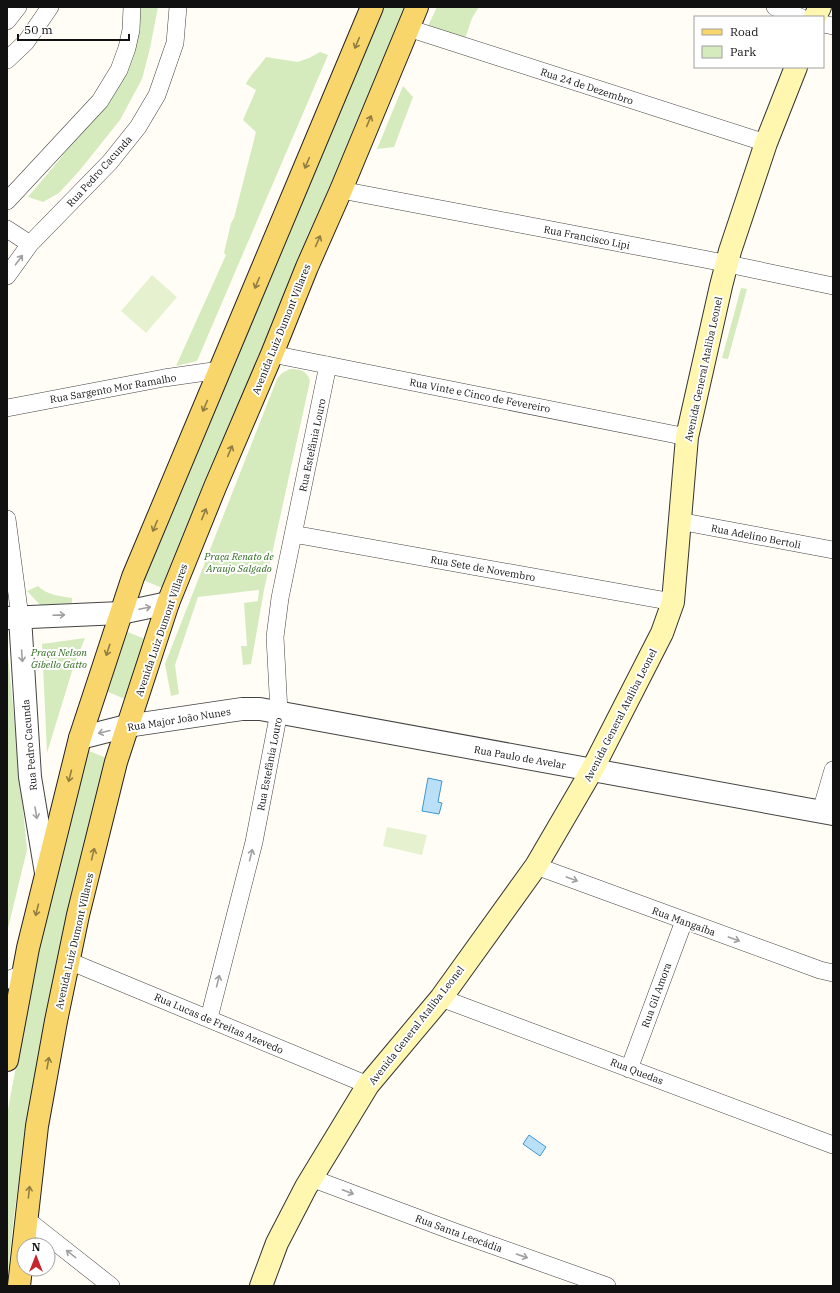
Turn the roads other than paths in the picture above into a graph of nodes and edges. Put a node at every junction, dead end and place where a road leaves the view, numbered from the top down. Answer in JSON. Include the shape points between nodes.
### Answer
{"nodes":[{"id":1,"x":18,"y":7,"type":"edge"},
{"id":2,"x":50,"y":7,"type":"edge"},
{"id":3,"x":132,"y":7,"type":"edge"},
{"id":4,"x":178,"y":7,"type":"edge"},
{"id":5,"x":372,"y":7,"type":"edge"},
{"id":6,"x":417,"y":7,"type":"edge"},
{"id":7,"x":775,"y":7,"type":"edge"},
{"id":8,"x":820,"y":7,"type":"edge"},
{"id":9,"x":798,"y":16,"type":"edge"},
{"id":10,"x":816,"y":16,"type":"edge"},
{"id":11,"x":7,"y":21,"type":"edge"},
{"id":12,"x":408,"y":28,"type":"junction"},
{"id":13,"x":7,"y":60,"type":"edge"},
{"id":14,"x":796,"y":68,"type":"edge"},
{"id":15,"x":766,"y":143,"type":"junction"},
{"id":16,"x":341,"y":190,"type":"junction"},
{"id":17,"x":7,"y":201,"type":"edge"},
{"id":18,"x":7,"y":229,"type":"edge"},
{"id":19,"x":30,"y":244,"type":"junction"},
{"id":20,"x":726,"y":263,"type":"junction"},
{"id":21,"x":7,"y":276,"type":"edge"},
{"id":22,"x":833,"y":286,"type":"edge"},
{"id":23,"x":272,"y":354,"type":"junction"},
{"id":24,"x":328,"y":366,"type":"junction"},
{"id":25,"x":220,"y":370,"type":"junction"},
{"id":26,"x":7,"y":408,"type":"edge"},
{"id":27,"x":687,"y":437,"type":"junction"},
{"id":28,"x":7,"y":519,"type":"edge"},
{"id":29,"x":679,"y":521,"type":"junction"},
{"id":30,"x":293,"y":534,"type":"junction"},
{"id":31,"x":833,"y":550,"type":"edge"},
{"id":32,"x":673,"y":602,"type":"junction"},
{"id":33,"x":168,"y":603,"type":"junction"},
{"id":34,"x":121,"y":613,"type":"junction"},
{"id":35,"x":13,"y":617,"type":"edge"},
{"id":36,"x":279,"y":712,"type":"junction"},
{"id":37,"x":128,"y":726,"type":"junction"},
{"id":38,"x":80,"y":738,"type":"junction"},
{"id":39,"x":592,"y":770,"type":"junction"},
{"id":40,"x":833,"y":770,"type":"edge"},
{"id":41,"x":827,"y":812,"type":"edge"},
{"id":42,"x":536,"y":866,"type":"junction"},
{"id":43,"x":46,"y":872,"type":"junction"},
{"id":44,"x":684,"y":921,"type":"junction"},
{"id":45,"x":69,"y":961,"type":"junction"},
{"id":46,"x":833,"y":973,"type":"edge"},
{"id":47,"x":15,"y":977,"type":"edge"},
{"id":48,"x":441,"y":998,"type":"junction"},
{"id":49,"x":209,"y":1018,"type":"junction"},
{"id":50,"x":7,"y":1060,"type":"edge"},
{"id":51,"x":629,"y":1069,"type":"junction"},
{"id":52,"x":368,"y":1085,"type":"junction"},
{"id":53,"x":833,"y":1145,"type":"edge"},
{"id":54,"x":311,"y":1178,"type":"junction"},
{"id":55,"x":26,"y":1219,"type":"junction"},
{"id":56,"x":103,"y":1283,"type":"edge"},
{"id":57,"x":19,"y":1286,"type":"edge"},
{"id":58,"x":261,"y":1286,"type":"edge"},
{"id":59,"x":607,"y":1286,"type":"edge"}],
"edges":[{"from":1,"to":11,"type":"street"},
{"from":2,"to":13,"type":"street","via":[[26,42]]},
{"from":3,"to":17,"type":"street","via":[[127,48],[119,70],[100,101]]},
{"from":4,"to":19,"type":"street","name":"Rua Pedro Cacunda","via":[[175,43],[157,95],[138,127],[110,162]]},
{"from":5,"to":25,"type":"main road","one_way":true},
{"from":6,"to":12,"type":"main road","name":"Avenida Luiz Dumont Villares"},
{"from":7,"to":9,"type":"street"},
{"from":8,"to":10,"type":"main road"},
{"from":12,"to":15,"type":"street","name":"Rua 24 de Dezembro"},
{"from":16,"to":12,"type":"main road","name":"Avenida Luiz Dumont Villares","one_way":true},
{"from":14,"to":15,"type":"main road","name":"Avenida General Ataliba Leonel"},
{"from":15,"to":20,"type":"main road","name":"Avenida General Ataliba Leonel"},
{"from":16,"to":20,"type":"street","name":"Rua Francisco Lipi"},
{"from":23,"to":16,"type":"main road","name":"Avenida Luiz Dumont Villares","one_way":true,"via":[[306,267]]},
{"from":18,"to":19,"type":"street"},
{"from":21,"to":19,"type":"street","name":"Rua Pedro Cacunda","one_way":true},
{"from":20,"to":22,"type":"street","name":"Rua Francisco Lipi"},
{"from":20,"to":27,"type":"main road","name":"Avenida General Ataliba Leonel"},
{"from":23,"to":24,"type":"street","name":"Rua Vinte e Cinco de Fevereiro"},
{"from":33,"to":23,"type":"main road","name":"Avenida Luiz Dumont Villares","one_way":true},
{"from":24,"to":27,"type":"street","name":"Rua Vinte e Cinco de Fevereiro"},
{"from":24,"to":30,"type":"street","name":"Rua Estefânia Louro"},
{"from":25,"to":26,"type":"street","name":"Rua Sargento Mor Ramalho"},
{"from":25,"to":34,"type":"main road","one_way":true,"via":[[133,577]]},
{"from":27,"to":29,"type":"main road","name":"Avenida General Ataliba Leonel"},
{"from":28,"to":35,"type":"street","name":"Rua Pedro Cacunda"},
{"from":29,"to":31,"type":"street","name":"Rua Adelino Bertoli"},
{"from":29,"to":32,"type":"main road","name":"Avenida General Ataliba Leonel"},
{"from":30,"to":32,"type":"street","name":"Rua Sete de Novembro"},
{"from":30,"to":36,"type":"street","name":"Rua Estefânia Louro","via":[[275,637]]},
{"from":32,"to":39,"type":"main road","name":"Avenida General Ataliba Leonel","via":[[662,633]]},
{"from":34,"to":33,"type":"street","one_way":true},
{"from":33,"to":37,"type":"main road","name":"Avenida Luiz Dumont Villares"},
{"from":35,"to":34,"type":"street","one_way":true},
{"from":34,"to":38,"type":"main road","one_way":true},
{"from":35,"to":43,"type":"street","name":"Rua Pedro Cacunda","one_way":true,"via":[[30,777]]},
{"from":36,"to":37,"type":"street","name":"Rua Major João Nunes","via":[[242,709]]},
{"from":36,"to":39,"type":"street","name":"Rua Paulo de Avelar"},
{"from":49,"to":36,"type":"street","name":"Rua Estefânia Louro","one_way":true,"via":[[254,842]]},
{"from":37,"to":38,"type":"street","name":"Rua Major João Nunes","one_way":true},
{"from":45,"to":37,"type":"main road","name":"Avenida Luiz Dumont Villares","one_way":true,"via":[[114,769]]},
{"from":38,"to":43,"type":"main road","one_way":true},
{"from":39,"to":41,"type":"street","name":"Rua Paulo de Avelar"},
{"from":39,"to":42,"type":"main road","name":"Avenida General Ataliba Leonel"},
{"from":40,"to":41,"type":"street"},
{"from":42,"to":44,"type":"street","name":"Rua Mangaíba","one_way":true},
{"from":42,"to":48,"type":"main road","name":"Avenida General Ataliba Leonel"},
{"from":43,"to":47,"type":"main road","one_way":true,"via":[[28,948]]},
{"from":44,"to":46,"type":"street","name":"Rua Mangaíba","one_way":true},
{"from":44,"to":51,"type":"street","name":"Rua Gil Amora"},
{"from":45,"to":49,"type":"street","name":"Rua Lucas de Freitas Azevedo"},
{"from":55,"to":45,"type":"main road","name":"Avenida Luiz Dumont Villares","one_way":true,"via":[[37,1126]]},
{"from":47,"to":50,"type":"main road"},
{"from":48,"to":51,"type":"street","name":"Rua Quedas"},
{"from":48,"to":52,"type":"main road","name":"Avenida General Ataliba Leonel"},
{"from":49,"to":52,"type":"street","name":"Rua Lucas de Freitas Azevedo"},
{"from":51,"to":53,"type":"street","name":"Rua Quedas"},
{"from":52,"to":54,"type":"main road","name":"Avenida General Ataliba Leonel"},
{"from":54,"to":58,"type":"main road","name":"Avenida General Ataliba Leonel","via":[[277,1243]]},
{"from":54,"to":59,"type":"street","name":"Rua Santa Leocádia","one_way":true},
{"from":56,"to":55,"type":"street","one_way":true},
{"from":55,"to":57,"type":"main road","name":"Avenida Luiz Dumont Villares"}]}
